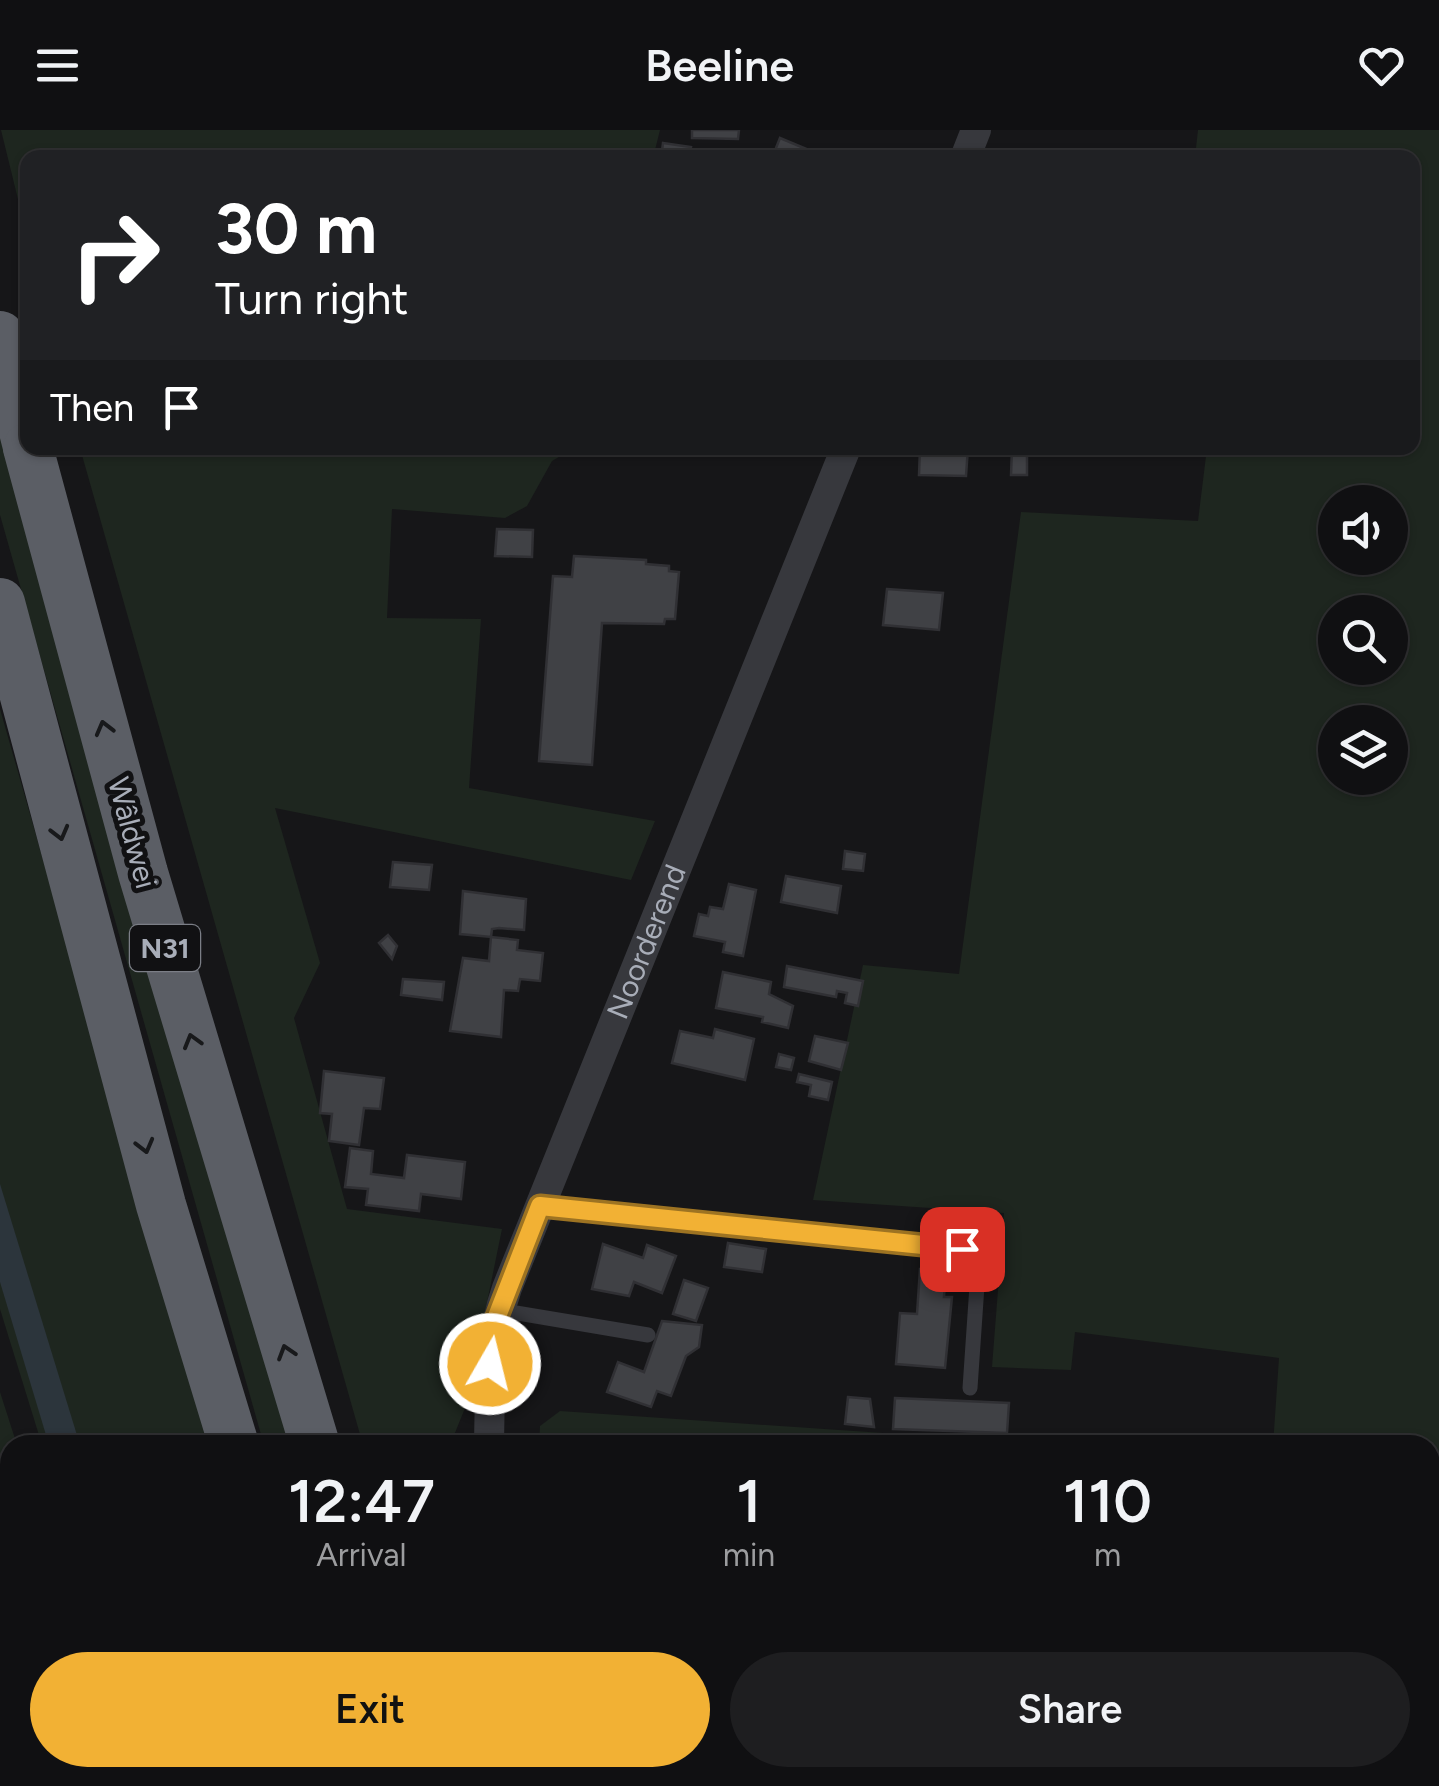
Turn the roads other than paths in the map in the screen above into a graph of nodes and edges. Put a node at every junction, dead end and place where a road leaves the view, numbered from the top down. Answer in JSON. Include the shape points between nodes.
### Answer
{"nodes":[{"id":1,"x":0,"y":336,"type":"edge"},
{"id":2,"x":20,"y":415,"type":"edge"},
{"id":3,"x":30,"y":455,"type":"edge"},
{"id":4,"x":843,"y":455,"type":"edge"},
{"id":5,"x":0,"y":603,"type":"edge"},
{"id":6,"x":540,"y":1206,"type":"junction"},
{"id":7,"x":499,"y":1310,"type":"junction"},
{"id":8,"x":648,"y":1334,"type":"dead end"},
{"id":9,"x":970,"y":1388,"type":"dead end"},
{"id":10,"x":231,"y":1435,"type":"edge"},
{"id":11,"x":312,"y":1435,"type":"edge"},
{"id":12,"x":488,"y":1435,"type":"edge"}],
"edges":[{"from":1,"to":2,"type":"highway","name":"Wâldwei","number":"N31"},
{"from":11,"to":3,"type":"highway","name":"Wâldwei","number":"N31","one_way":true,"via":[[143,873]]},
{"from":4,"to":6,"type":"street","name":"Noorderend"},
{"from":5,"to":10,"type":"highway","number":"N31","one_way":true,"via":[[161,1204]]},
{"from":6,"to":7,"type":"street","name":"Noorderend"},
{"from":6,"to":9,"type":"lane","via":[[962,1249],[978,1271]]},
{"from":7,"to":8,"type":"lane"},
{"from":7,"to":12,"type":"street","name":"Noorderend"}]}
